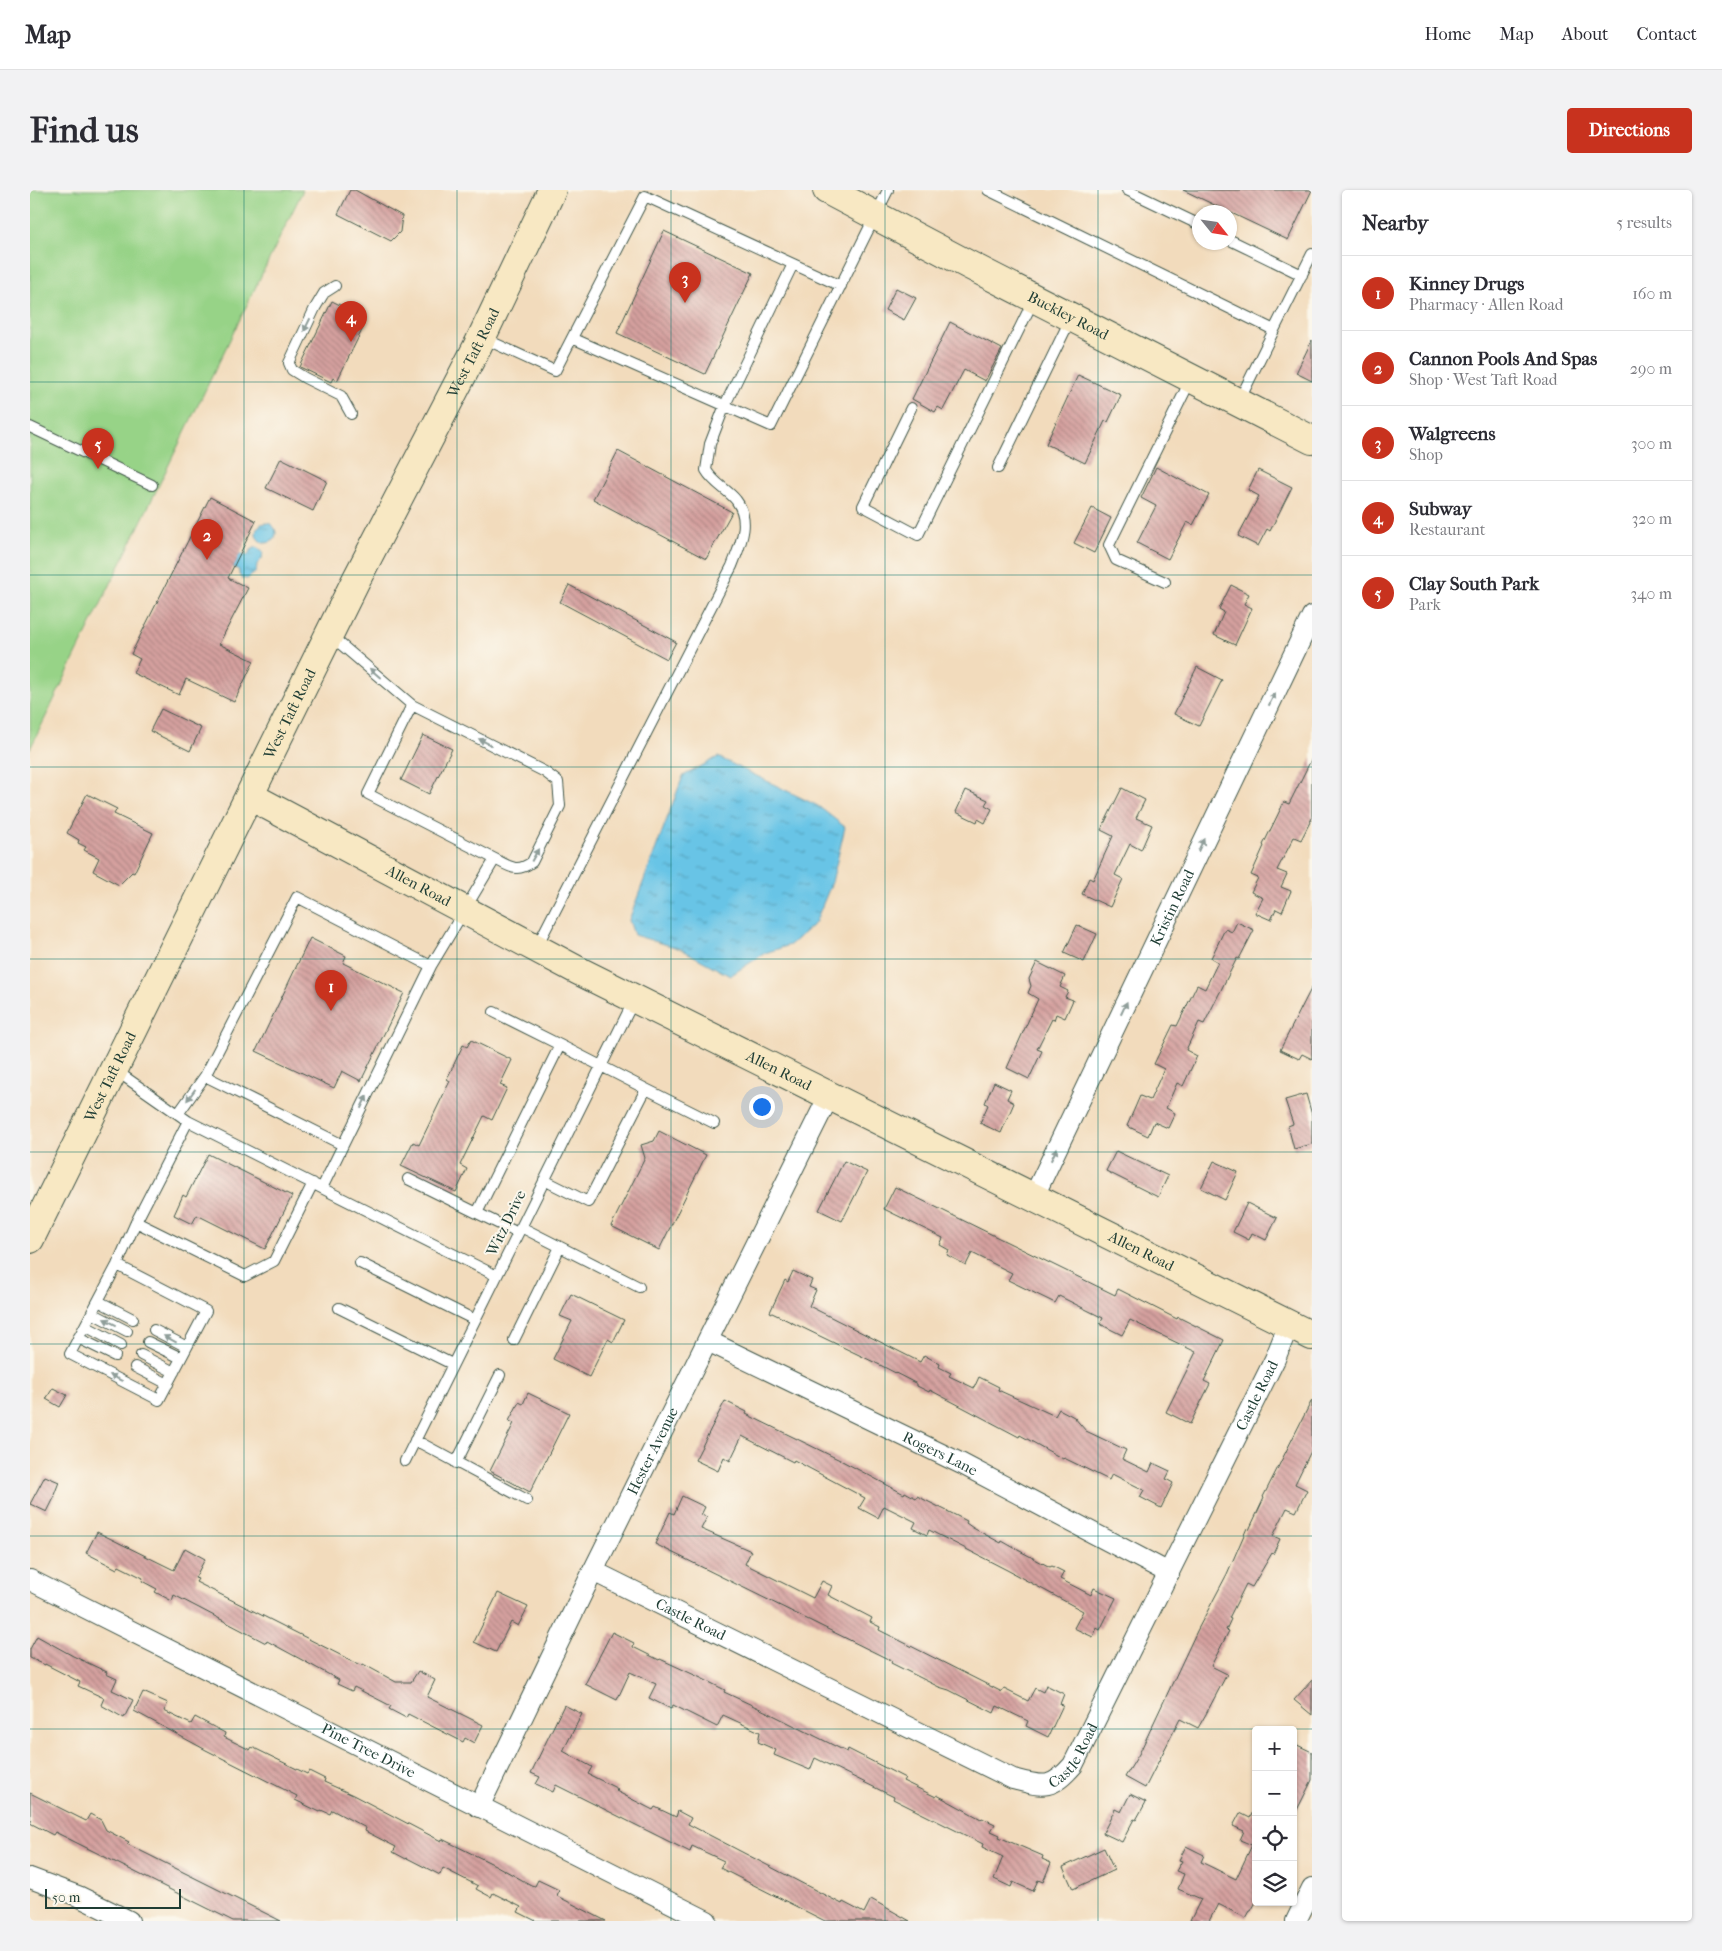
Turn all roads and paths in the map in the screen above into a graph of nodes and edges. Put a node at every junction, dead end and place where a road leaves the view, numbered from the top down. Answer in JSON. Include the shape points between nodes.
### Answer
{"nodes":[{"id":1,"x":552,"y":190,"type":"edge"},
{"id":2,"x":827,"y":190,"type":"edge"},
{"id":3,"x":888,"y":190,"type":"edge"},
{"id":4,"x":988,"y":190,"type":"edge"},
{"id":5,"x":1127,"y":190,"type":"edge"},
{"id":6,"x":876,"y":215,"type":"junction"},
{"id":7,"x":1192,"y":221,"type":"edge"},
{"id":8,"x":1237,"y":243,"type":"edge"},
{"id":9,"x":1312,"y":254,"type":"edge"},
{"id":10,"x":793,"y":264,"type":"junction"},
{"id":11,"x":1302,"y":275,"type":"junction"},
{"id":12,"x":335,"y":286,"type":"dead end"},
{"id":13,"x":841,"y":286,"type":"junction"},
{"id":14,"x":1035,"y":298,"type":"junction"},
{"id":15,"x":1072,"y":317,"type":"junction"},
{"id":16,"x":1274,"y":330,"type":"junction"},
{"id":17,"x":482,"y":338,"type":"junction"},
{"id":18,"x":572,"y":338,"type":"junction"},
{"id":19,"x":1191,"y":378,"type":"junction"},
{"id":20,"x":1238,"y":402,"type":"junction"},
{"id":21,"x":725,"y":405,"type":"junction"},
{"id":22,"x":911,"y":408,"type":"dead end"},
{"id":23,"x":351,"y":414,"type":"dead end"},
{"id":24,"x":30,"y":427,"type":"edge"},
{"id":25,"x":1312,"y":440,"type":"edge"},
{"id":26,"x":998,"y":468,"type":"dead end"},
{"id":27,"x":152,"y":485,"type":"dead end"},
{"id":28,"x":1165,"y":582,"type":"dead end"},
{"id":29,"x":1312,"y":616,"type":"edge"},
{"id":30,"x":330,"y":634,"type":"junction"},
{"id":31,"x":412,"y":705,"type":"junction"},
{"id":32,"x":250,"y":796,"type":"junction"},
{"id":33,"x":495,"y":859,"type":"junction"},
{"id":34,"x":465,"y":911,"type":"junction"},
{"id":35,"x":536,"y":948,"type":"junction"},
{"id":36,"x":431,"y":966,"type":"junction"},
{"id":37,"x":634,"y":999,"type":"junction"},
{"id":38,"x":494,"y":1012,"type":"dead end"},
{"id":39,"x":560,"y":1045,"type":"junction"},
{"id":40,"x":601,"y":1066,"type":"junction"},
{"id":41,"x":114,"y":1070,"type":"junction"},
{"id":42,"x":205,"y":1076,"type":"junction"},
{"id":43,"x":646,"y":1089,"type":"junction"},
{"id":44,"x":829,"y":1096,"type":"junction"},
{"id":45,"x":178,"y":1114,"type":"junction"},
{"id":46,"x":188,"y":1121,"type":"junction"},
{"id":47,"x":714,"y":1123,"type":"dead end"},
{"id":48,"x":343,"y":1145,"type":"junction"},
{"id":49,"x":408,"y":1180,"type":"dead end"},
{"id":50,"x":544,"y":1180,"type":"junction"},
{"id":51,"x":317,"y":1185,"type":"junction"},
{"id":52,"x":1033,"y":1198,"type":"junction"},
{"id":53,"x":476,"y":1213,"type":"junction"},
{"id":54,"x":136,"y":1222,"type":"junction"},
{"id":55,"x":519,"y":1230,"type":"junction"},
{"id":56,"x":30,"y":1239,"type":"edge"},
{"id":57,"x":560,"y":1247,"type":"junction"},
{"id":58,"x":360,"y":1263,"type":"dead end"},
{"id":59,"x":117,"y":1265,"type":"junction"},
{"id":60,"x":497,"y":1276,"type":"junction"},
{"id":61,"x":638,"y":1287,"type":"dead end"},
{"id":62,"x":98,"y":1301,"type":"junction"},
{"id":63,"x":339,"y":1308,"type":"dead end"},
{"id":64,"x":92,"y":1313,"type":"junction"},
{"id":65,"x":133,"y":1319,"type":"dead end"},
{"id":66,"x":475,"y":1320,"type":"junction"},
{"id":67,"x":84,"y":1326,"type":"junction"},
{"id":68,"x":154,"y":1330,"type":"dead end"},
{"id":69,"x":1300,"y":1330,"type":"edge"},
{"id":70,"x":127,"y":1331,"type":"dead end"},
{"id":71,"x":78,"y":1338,"type":"junction"},
{"id":72,"x":514,"y":1340,"type":"dead end"},
{"id":73,"x":708,"y":1340,"type":"junction"},
{"id":74,"x":148,"y":1342,"type":"dead end"},
{"id":75,"x":120,"y":1344,"type":"dead end"},
{"id":76,"x":187,"y":1347,"type":"junction"},
{"id":77,"x":141,"y":1355,"type":"dead end"},
{"id":78,"x":114,"y":1356,"type":"dead end"},
{"id":79,"x":181,"y":1358,"type":"junction"},
{"id":80,"x":452,"y":1364,"type":"junction"},
{"id":81,"x":135,"y":1367,"type":"dead end"},
{"id":82,"x":174,"y":1372,"type":"junction"},
{"id":83,"x":500,"y":1375,"type":"dead end"},
{"id":84,"x":168,"y":1384,"type":"junction"},
{"id":85,"x":415,"y":1440,"type":"junction"},
{"id":86,"x":405,"y":1461,"type":"dead end"},
{"id":87,"x":456,"y":1462,"type":"junction"},
{"id":88,"x":527,"y":1500,"type":"dead end"},
{"id":89,"x":593,"y":1571,"type":"junction"},
{"id":90,"x":1169,"y":1572,"type":"junction"},
{"id":91,"x":30,"y":1580,"type":"edge"},
{"id":92,"x":479,"y":1807,"type":"junction"},
{"id":93,"x":30,"y":1878,"type":"edge"},
{"id":94,"x":1312,"y":1888,"type":"edge"},
{"id":95,"x":128,"y":1921,"type":"edge"},
{"id":96,"x":707,"y":1921,"type":"edge"},
{"id":97,"x":1296,"y":1921,"type":"edge"}],
"edges":[{"from":1,"to":17,"type":"street","name":"West Taft Road"},
{"from":2,"to":6,"type":"street","name":"Buckley Road"},
{"from":3,"to":6,"type":"lane"},
{"from":4,"to":16,"type":"lane"},
{"from":5,"to":7,"type":"lane"},
{"from":6,"to":13,"type":"lane"},
{"from":6,"to":14,"type":"street","name":"Buckley Road"},
{"from":8,"to":11,"type":"lane"},
{"from":9,"to":11,"type":"lane"},
{"from":10,"to":13,"type":"lane"},
{"from":10,"to":18,"type":"lane","via":[[644,196]]},
{"from":10,"to":21,"type":"lane"},
{"from":11,"to":16,"type":"lane"},
{"from":12,"to":23,"type":"lane","one_way":true,"via":[[324,293],[289,363],[292,370],[304,378],[341,396]]},
{"from":13,"to":21,"type":"lane","via":[[771,426]]},
{"from":14,"to":15,"type":"street","name":"Buckley Road"},
{"from":14,"to":22,"type":"lane","via":[[918,535],[863,506]]},
{"from":15,"to":19,"type":"street","name":"Buckley Road"},
{"from":15,"to":26,"type":"lane"},
{"from":16,"to":20,"type":"lane"},
{"from":17,"to":18,"type":"lane","via":[[555,371]]},
{"from":17,"to":30,"type":"street","name":"West Taft Road"},
{"from":18,"to":21,"type":"lane"},
{"from":19,"to":20,"type":"street","name":"Buckley Road"},
{"from":19,"to":28,"type":"lane","via":[[1109,545],[1116,560]]},
{"from":20,"to":25,"type":"street","name":"Buckley Road"},
{"from":21,"to":35,"type":"lane","via":[[710,444],[706,470],[712,480],[736,500],[744,518],[743,538],[732,566]]},
{"from":24,"to":27,"type":"lane"},
{"from":52,"to":29,"type":"street","name":"Kristin Road","one_way":true},
{"from":31,"to":30,"type":"lane","one_way":true},
{"from":30,"to":32,"type":"street","name":"West Taft Road"},
{"from":31,"to":33,"type":"lane","via":[[368,794]]},
{"from":33,"to":31,"type":"lane","one_way":true,"via":[[514,868],[524,868],[532,862],[560,806],[558,782],[546,772]]},
{"from":32,"to":34,"type":"street","name":"Allen Road"},
{"from":32,"to":41,"type":"street","name":"West Taft Road"},
{"from":33,"to":34,"type":"lane"},
{"from":34,"to":35,"type":"street","name":"Allen Road"},
{"from":34,"to":36,"type":"lane"},
{"from":35,"to":37,"type":"street","name":"Allen Road"},
{"from":36,"to":42,"type":"lane","via":[[297,897]]},
{"from":48,"to":36,"type":"lane","one_way":true},
{"from":37,"to":40,"type":"lane","name":"Witz Drive"},
{"from":37,"to":44,"type":"street","name":"Allen Road"},
{"from":38,"to":39,"type":"lane"},
{"from":39,"to":40,"type":"lane"},
{"from":39,"to":53,"type":"lane"},
{"from":40,"to":43,"type":"lane"},
{"from":40,"to":50,"type":"lane","name":"Witz Drive"},
{"from":41,"to":45,"type":"lane"},
{"from":41,"to":56,"type":"street","name":"West Taft Road"},
{"from":42,"to":45,"type":"lane","one_way":true},
{"from":42,"to":48,"type":"lane"},
{"from":43,"to":47,"type":"lane"},
{"from":43,"to":50,"type":"lane","via":[[588,1202]]},
{"from":44,"to":52,"type":"street","name":"Allen Road"},
{"from":44,"to":73,"type":"street","name":"Hester Avenue"},
{"from":45,"to":46,"type":"lane"},
{"from":46,"to":51,"type":"lane"},
{"from":46,"to":54,"type":"lane"},
{"from":48,"to":51,"type":"lane"},
{"from":49,"to":53,"type":"lane"},
{"from":50,"to":55,"type":"lane","name":"Witz Drive"},
{"from":51,"to":54,"type":"lane","via":[[274,1262],[245,1276]]},
{"from":51,"to":60,"type":"lane"},
{"from":52,"to":69,"type":"street","name":"Allen Road"},
{"from":53,"to":55,"type":"lane"},
{"from":54,"to":59,"type":"lane"},
{"from":55,"to":57,"type":"lane"},
{"from":55,"to":60,"type":"lane","name":"Witz Drive"},
{"from":57,"to":61,"type":"lane"},
{"from":57,"to":72,"type":"lane"},
{"from":58,"to":66,"type":"lane"},
{"from":59,"to":62,"type":"lane"},
{"from":59,"to":76,"type":"lane","via":[[206,1311]]},
{"from":60,"to":66,"type":"lane","name":"Witz Drive"},
{"from":62,"to":64,"type":"lane"},
{"from":62,"to":65,"type":"lane"},
{"from":63,"to":80,"type":"lane"},
{"from":64,"to":67,"type":"lane"},
{"from":70,"to":64,"type":"lane","one_way":true},
{"from":66,"to":80,"type":"lane","name":"Witz Drive"},
{"from":67,"to":71,"type":"lane"},
{"from":67,"to":75,"type":"lane"},
{"from":76,"to":68,"type":"lane","one_way":true},
{"from":69,"to":90,"type":"street","name":"Castle Road","via":[[1275,1359]]},
{"from":71,"to":78,"type":"lane"},
{"from":84,"to":71,"type":"lane","one_way":true,"via":[[159,1400],[70,1354]]},
{"from":73,"to":89,"type":"street","name":"Hester Avenue"},
{"from":73,"to":90,"type":"street","name":"Rogers Lane","via":[[962,1464]]},
{"from":74,"to":79,"type":"lane"},
{"from":76,"to":79,"type":"lane"},
{"from":77,"to":82,"type":"lane"},
{"from":79,"to":82,"type":"lane"},
{"from":80,"to":85,"type":"lane","name":"Witz Drive"},
{"from":81,"to":84,"type":"lane"},
{"from":82,"to":84,"type":"lane"},
{"from":83,"to":87,"type":"lane"},
{"from":85,"to":86,"type":"lane","name":"Witz Drive"},
{"from":85,"to":87,"type":"lane"},
{"from":87,"to":88,"type":"lane"},
{"from":89,"to":90,"type":"street","name":"Castle Road","via":[[1013,1779],[1040,1786],[1061,1779],[1074,1765]]},
{"from":89,"to":92,"type":"street","name":"Hester Avenue"},
{"from":91,"to":92,"type":"street","name":"Pine Tree Drive"},
{"from":92,"to":96,"type":"street","name":"Pine Tree Drive"},
{"from":93,"to":95,"type":"street","via":[[78,1896]]},
{"from":94,"to":97,"type":"street"}]}
